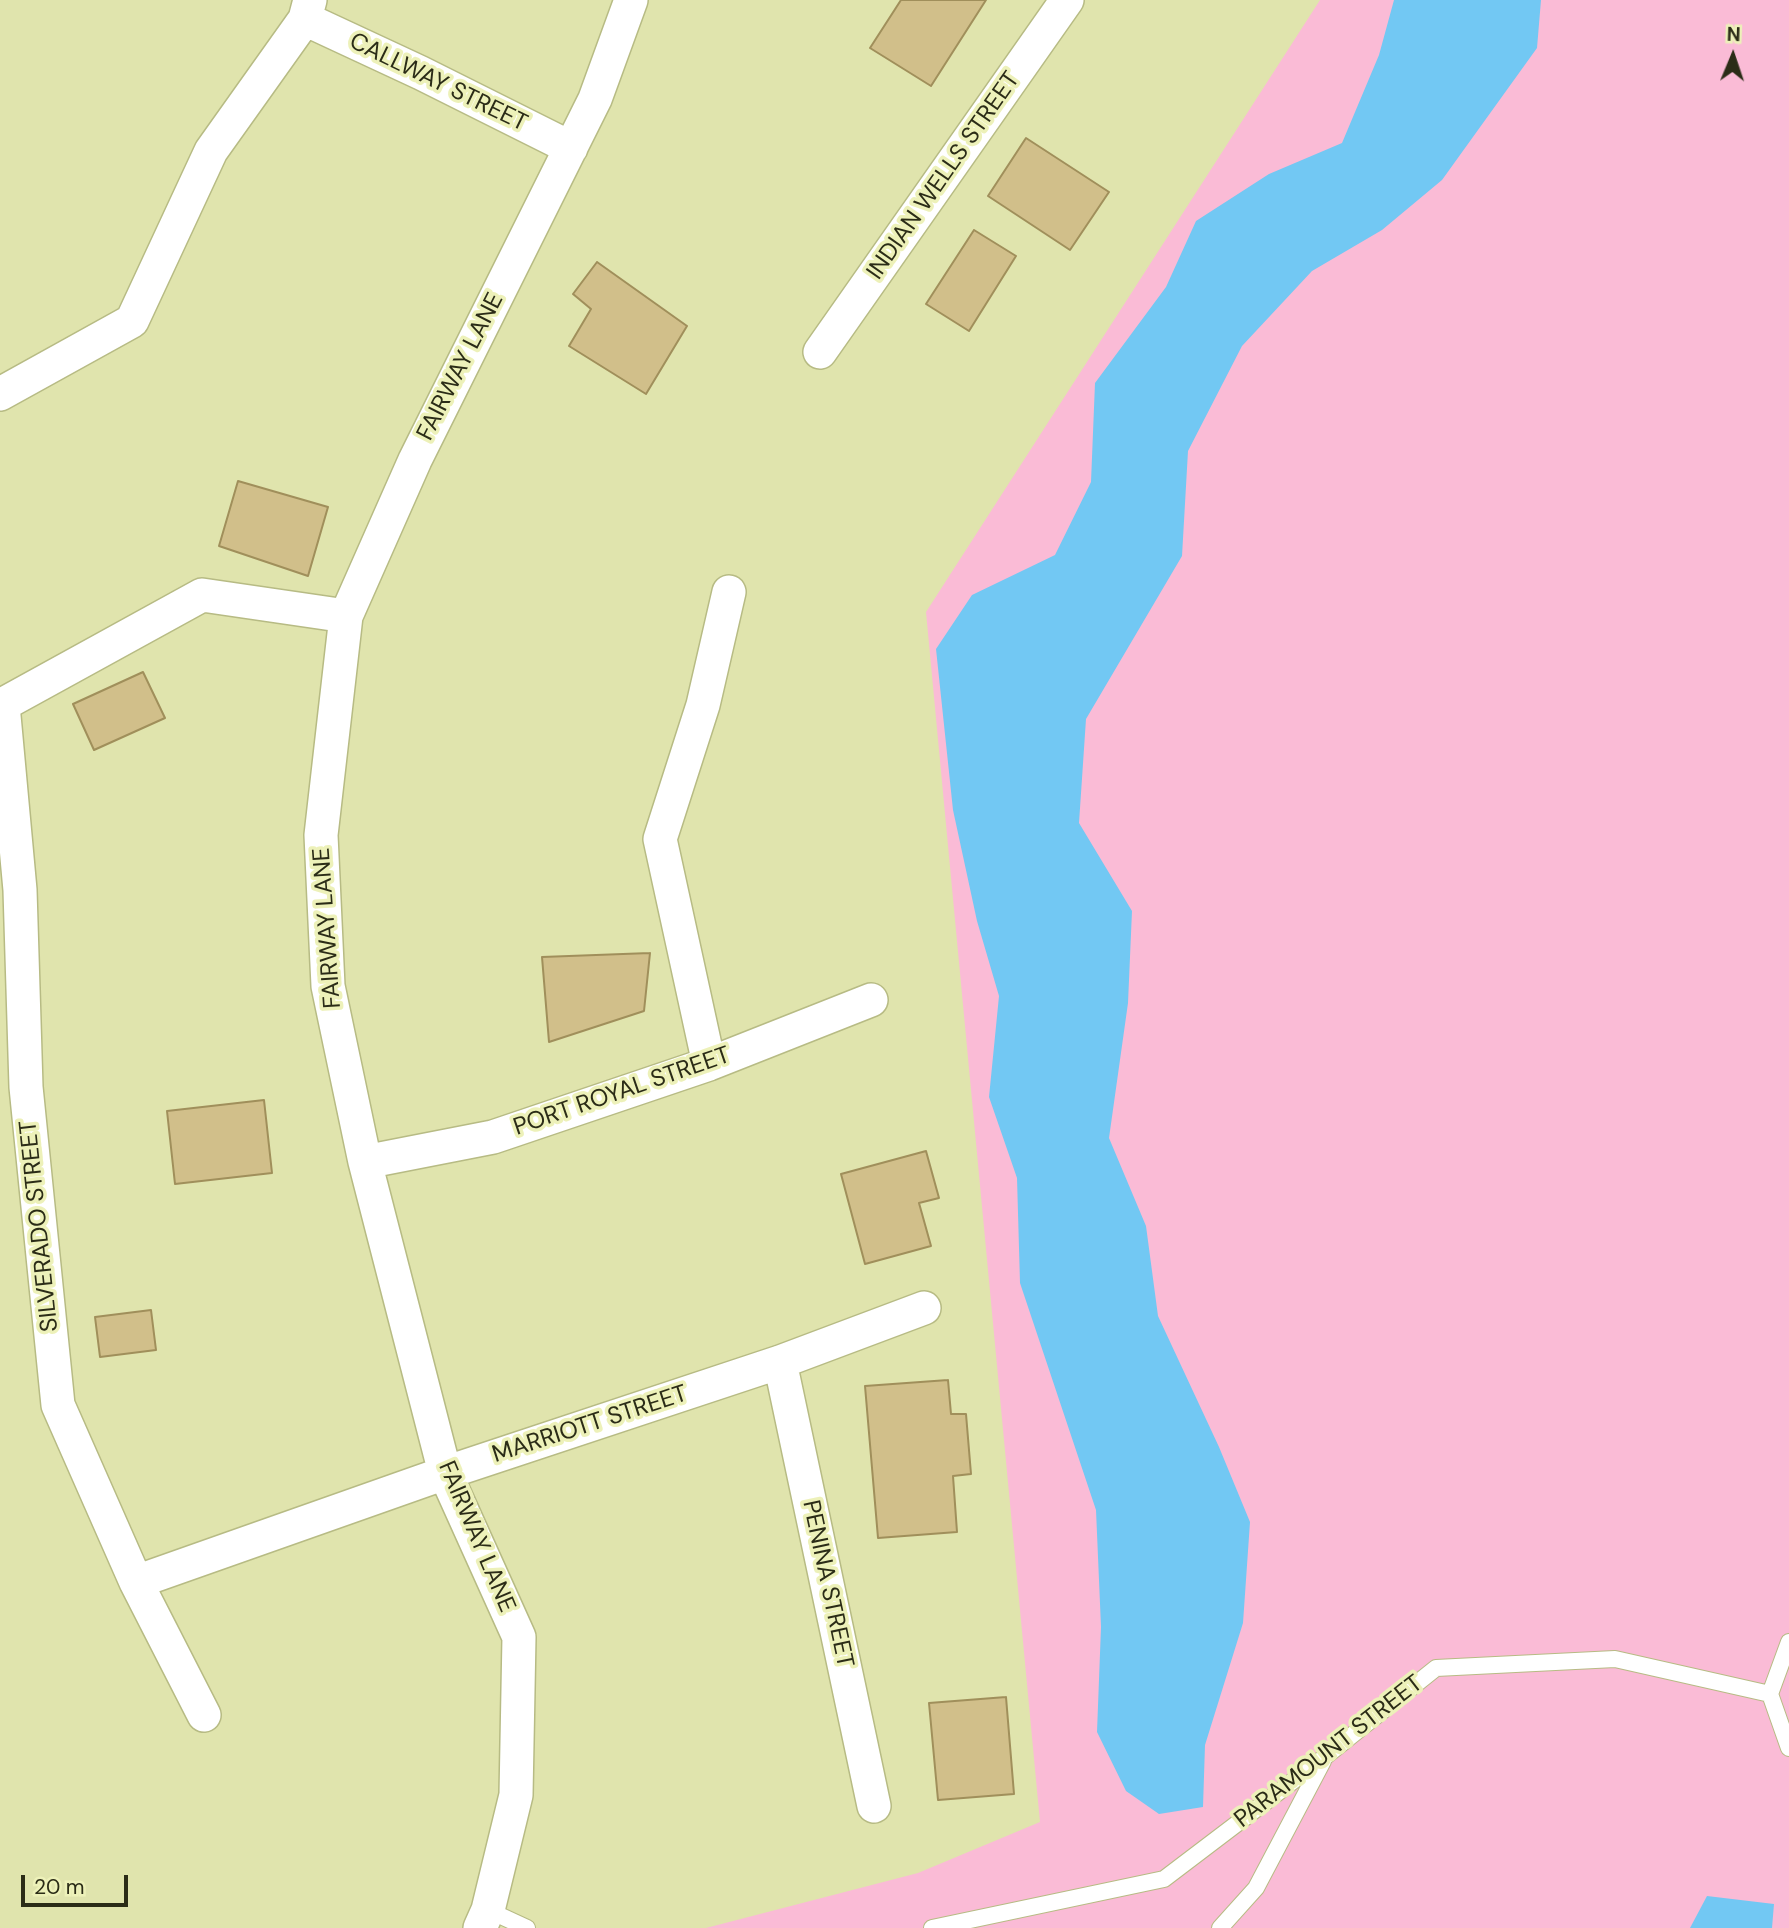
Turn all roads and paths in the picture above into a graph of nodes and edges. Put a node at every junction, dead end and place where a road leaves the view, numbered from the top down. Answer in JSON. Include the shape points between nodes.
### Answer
{"nodes":[{"id":1,"x":631,"y":0,"type":"edge"},
{"id":2,"x":1067,"y":0,"type":"edge"},
{"id":3,"x":307,"y":10,"type":"edge"},
{"id":4,"x":571,"y":148,"type":"junction"},
{"id":5,"x":820,"y":352,"type":"dead end"},
{"id":6,"x":0,"y":394,"type":"edge"},
{"id":7,"x":729,"y":592,"type":"dead end"},
{"id":8,"x":346,"y":616,"type":"junction"},
{"id":9,"x":1,"y":705,"type":"edge"},
{"id":10,"x":871,"y":1000,"type":"dead end"},
{"id":11,"x":709,"y":1063,"type":"junction"},
{"id":12,"x":365,"y":1162,"type":"junction"},
{"id":13,"x":924,"y":1308,"type":"dead end"},
{"id":14,"x":780,"y":1362,"type":"junction"},
{"id":15,"x":444,"y":1473,"type":"junction"},
{"id":16,"x":136,"y":1582,"type":"junction"},
{"id":17,"x":1789,"y":1642,"type":"edge"},
{"id":18,"x":1770,"y":1694,"type":"junction"},
{"id":19,"x":204,"y":1714,"type":"dead end"},
{"id":20,"x":1789,"y":1748,"type":"edge"},
{"id":21,"x":1326,"y":1756,"type":"junction"},
{"id":22,"x":874,"y":1806,"type":"dead end"},
{"id":23,"x":484,"y":1919,"type":"edge"},
{"id":24,"x":527,"y":1928,"type":"edge"},
{"id":25,"x":932,"y":1928,"type":"edge"},
{"id":26,"x":1220,"y":1928,"type":"edge"}],
"edges":[{"from":1,"to":4,"type":"street","name":"FAIRWAY LANE","via":[[595,99]]},
{"from":2,"to":5,"type":"street","name":"INDIAN WELLS STREET"},
{"from":3,"to":4,"type":"street","name":"CALLWAY STREET"},
{"from":3,"to":6,"type":"street","via":[[211,151],[132,321]]},
{"from":4,"to":8,"type":"street","name":"FAIRWAY LANE","via":[[415,460]]},
{"from":7,"to":11,"type":"street","via":[[704,705],[660,839]]},
{"from":8,"to":9,"type":"street","via":[[202,595]]},
{"from":8,"to":12,"type":"street","name":"FAIRWAY LANE","via":[[321,835],[328,986]]},
{"from":9,"to":16,"type":"street","name":"SILVERADO STREET","via":[[20,890],[26,1087],[58,1405]]},
{"from":10,"to":11,"type":"street","name":"PORT ROYAL STREET"},
{"from":11,"to":12,"type":"street","name":"PORT ROYAL STREET","via":[[493,1137]]},
{"from":12,"to":15,"type":"street","name":"FAIRWAY LANE"},
{"from":13,"to":14,"type":"street","name":"MARRIOTT STREET"},
{"from":14,"to":15,"type":"street","name":"MARRIOTT STREET"},
{"from":14,"to":22,"type":"street","name":"PENINA STREET"},
{"from":15,"to":16,"type":"street","name":"MARRIOTT STREET"},
{"from":15,"to":23,"type":"street","name":"FAIRWAY LANE","via":[[519,1637],[516,1795]]},
{"from":16,"to":19,"type":"street","name":"SILVERADO STREET"},
{"from":17,"to":18,"type":"lane"},
{"from":18,"to":20,"type":"lane"},
{"from":18,"to":21,"type":"lane","name":"PARAMOUNT STREET","via":[[1615,1659],[1436,1668]]},
{"from":21,"to":25,"type":"lane","name":"PARAMOUNT STREET","via":[[1164,1879]]},
{"from":21,"to":26,"type":"lane","via":[[1256,1888]]},
{"from":23,"to":24,"type":"lane"}]}
